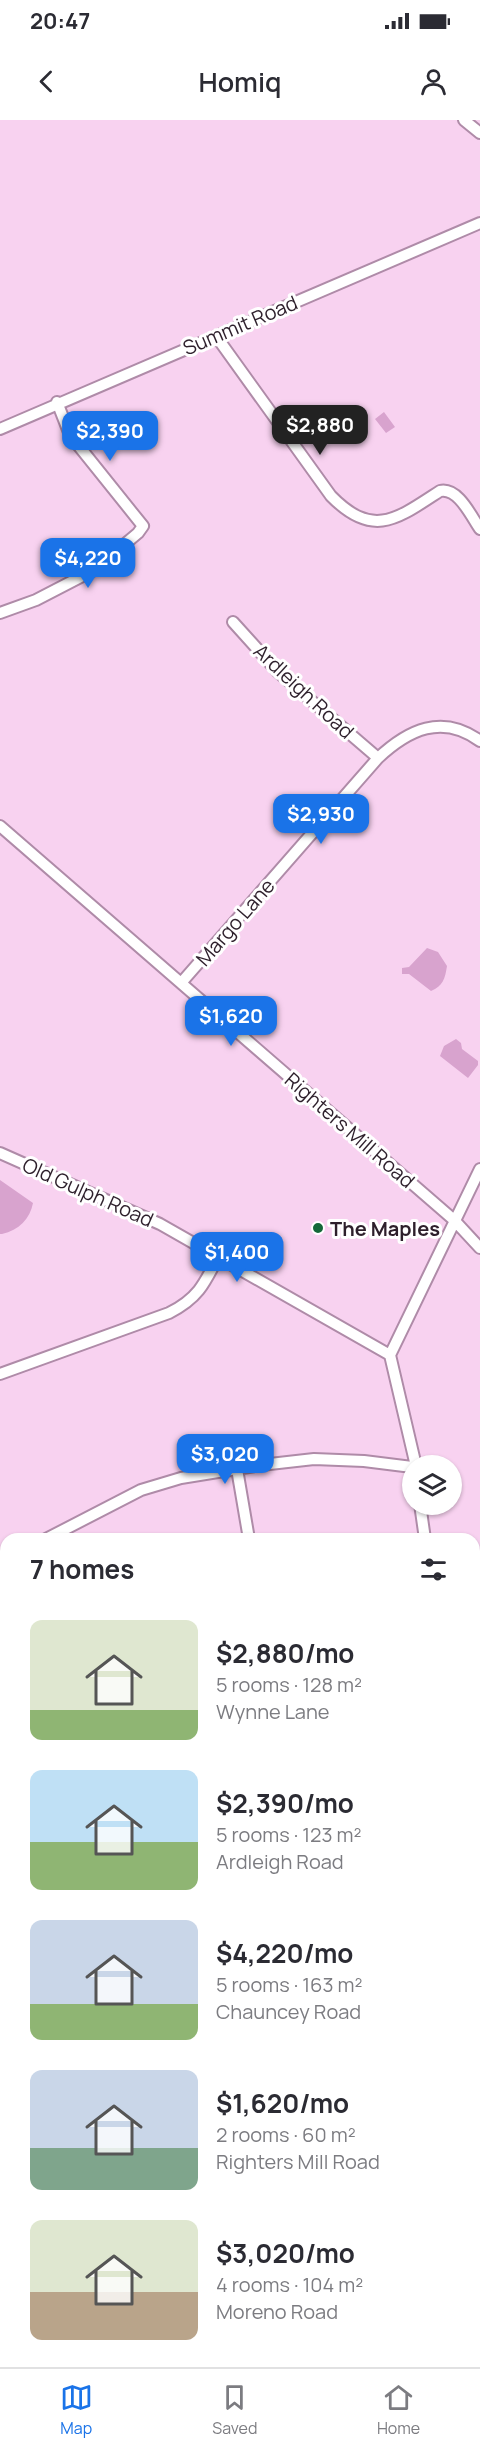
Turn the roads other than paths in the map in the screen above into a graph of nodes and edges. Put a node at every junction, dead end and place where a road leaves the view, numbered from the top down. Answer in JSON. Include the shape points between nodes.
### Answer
{"nodes":[{"id":1,"x":464,"y":120,"type":"edge"},
{"id":2,"x":480,"y":133,"type":"edge"},
{"id":3,"x":480,"y":223,"type":"edge"},
{"id":4,"x":216,"y":336,"type":"junction"},
{"id":5,"x":57,"y":402,"type":"junction"},
{"id":6,"x":0,"y":429,"type":"edge"},
{"id":7,"x":480,"y":529,"type":"edge"},
{"id":8,"x":0,"y":614,"type":"edge"},
{"id":9,"x":233,"y":622,"type":"dead end"},
{"id":10,"x":480,"y":741,"type":"edge"},
{"id":11,"x":378,"y":759,"type":"junction"},
{"id":12,"x":0,"y":826,"type":"edge"},
{"id":13,"x":182,"y":983,"type":"junction"},
{"id":14,"x":0,"y":1153,"type":"edge"},
{"id":15,"x":480,"y":1169,"type":"edge"},
{"id":16,"x":453,"y":1220,"type":"junction"},
{"id":17,"x":480,"y":1248,"type":"edge"},
{"id":18,"x":218,"y":1257,"type":"junction"},
{"id":19,"x":390,"y":1355,"type":"junction"},
{"id":20,"x":0,"y":1374,"type":"edge"},
{"id":21,"x":412,"y":1455,"type":"edge"},
{"id":22,"x":402,"y":1465,"type":"edge"},
{"id":23,"x":237,"y":1469,"type":"junction"},
{"id":24,"x":422,"y":1515,"type":"edge"},
{"id":25,"x":58,"y":1533,"type":"edge"},
{"id":26,"x":248,"y":1533,"type":"edge"},
{"id":27,"x":424,"y":1533,"type":"edge"}],
"edges":[{"from":1,"to":2,"type":"street"},
{"from":3,"to":4,"type":"street","name":"Summit Road"},
{"from":4,"to":5,"type":"street","name":"Summit Road"},
{"from":4,"to":7,"type":"street","via":[[344,510],[361,520],[382,521],[447,490],[455,494]]},
{"from":5,"to":6,"type":"street","name":"Summit Road"},
{"from":5,"to":8,"type":"street","via":[[69,435],[143,526],[94,570]]},
{"from":9,"to":11,"type":"street","name":"Ardleigh Road","via":[[278,672]]},
{"from":10,"to":11,"type":"street","name":"Margo Lane","via":[[454,729],[435,727],[413,731]]},
{"from":11,"to":13,"type":"street","name":"Margo Lane"},
{"from":12,"to":13,"type":"street","name":"Righters Mill Road"},
{"from":13,"to":16,"type":"street","name":"Righters Mill Road"},
{"from":14,"to":18,"type":"street","name":"Old Gulph Road","via":[[160,1224]]},
{"from":15,"to":16,"type":"street"},
{"from":16,"to":17,"type":"street","name":"Righters Mill Road"},
{"from":16,"to":19,"type":"street"},
{"from":18,"to":19,"type":"street","name":"Old Gulph Road"},
{"from":18,"to":20,"type":"street","via":[[207,1280],[188,1304]]},
{"from":19,"to":21,"type":"street"},
{"from":22,"to":23,"type":"street","via":[[314,1459]]},
{"from":23,"to":25,"type":"street","via":[[181,1478],[141,1490]]},
{"from":23,"to":26,"type":"street"},
{"from":24,"to":27,"type":"street"}]}
